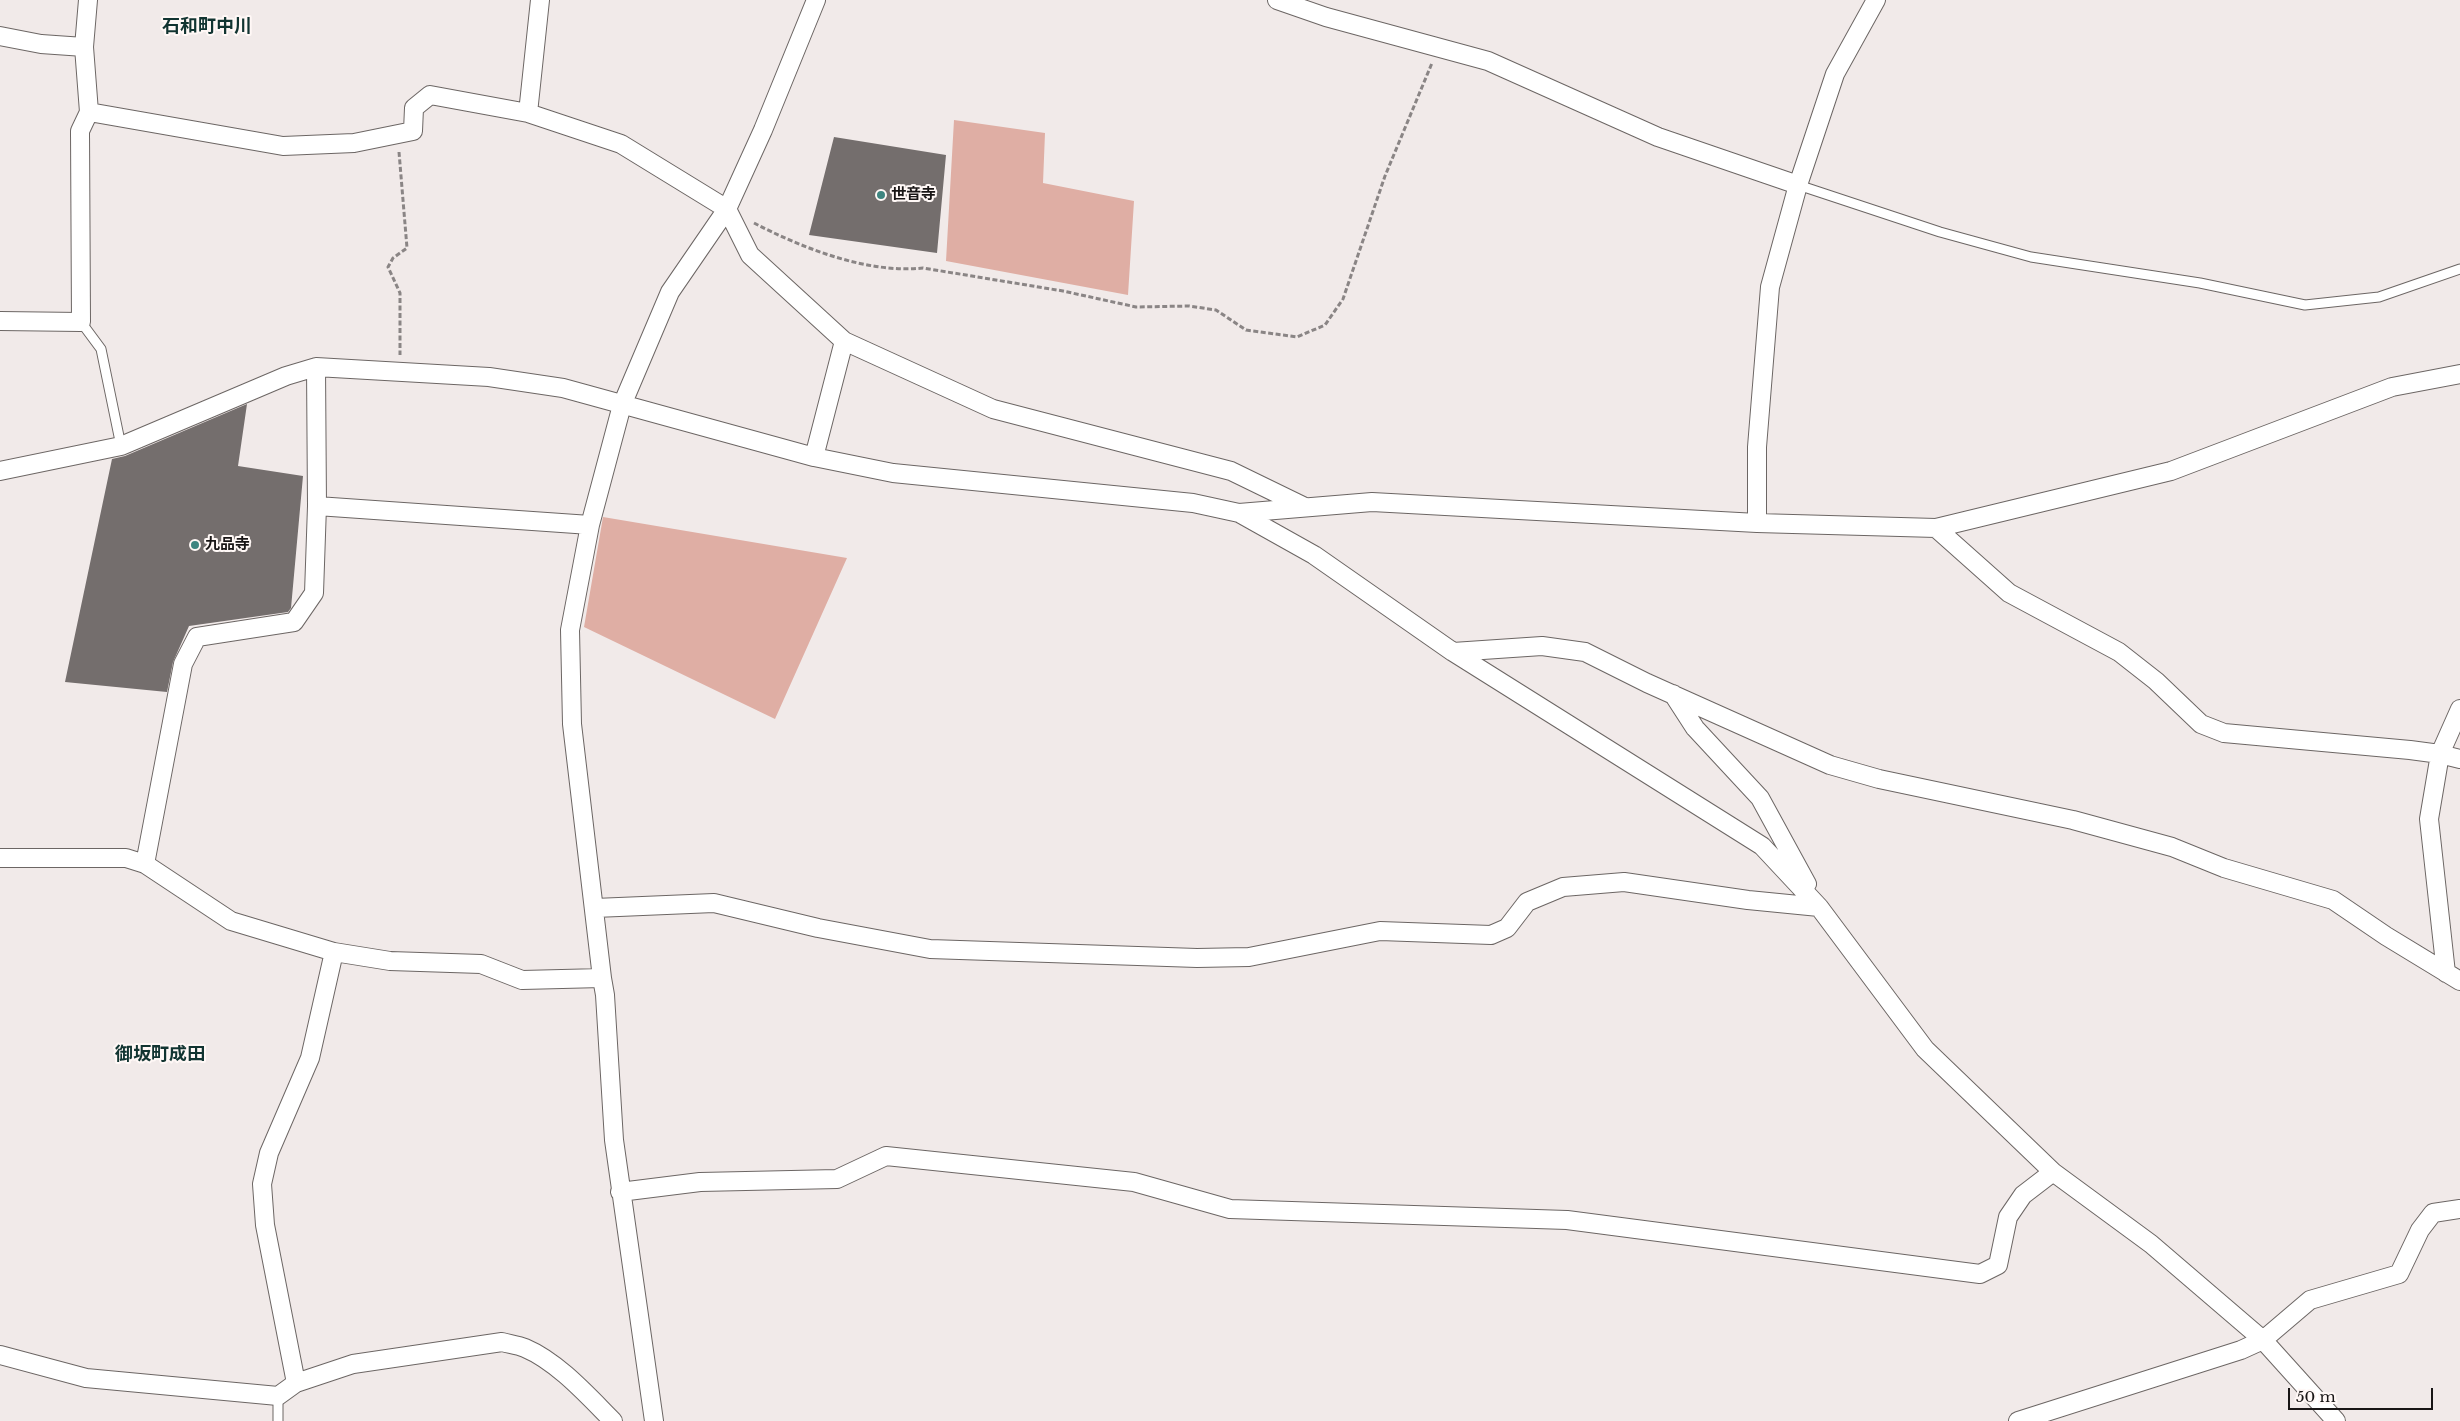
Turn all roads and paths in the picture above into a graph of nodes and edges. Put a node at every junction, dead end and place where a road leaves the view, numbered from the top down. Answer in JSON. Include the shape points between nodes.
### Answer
{"nodes":[{"id":1,"x":88,"y":0,"type":"edge"},
{"id":2,"x":540,"y":0,"type":"edge"},
{"id":3,"x":816,"y":0,"type":"edge"},
{"id":4,"x":1277,"y":0,"type":"edge"},
{"id":5,"x":1876,"y":0,"type":"edge"},
{"id":6,"x":0,"y":36,"type":"edge"},
{"id":7,"x":84,"y":47,"type":"junction"},
{"id":8,"x":1437,"y":48,"type":"junction"},
{"id":9,"x":88,"y":112,"type":"junction"},
{"id":10,"x":528,"y":113,"type":"junction"},
{"id":11,"x":398,"y":134,"type":"junction"},
{"id":12,"x":1798,"y":185,"type":"junction"},
{"id":13,"x":727,"y":209,"type":"junction"},
{"id":14,"x":2460,"y":269,"type":"edge"},
{"id":15,"x":0,"y":321,"type":"edge"},
{"id":16,"x":81,"y":322,"type":"junction"},
{"id":17,"x":844,"y":340,"type":"junction"},
{"id":18,"x":316,"y":367,"type":"junction"},
{"id":19,"x":401,"y":372,"type":"junction"},
{"id":20,"x":2460,"y":374,"type":"edge"},
{"id":21,"x":622,"y":405,"type":"junction"},
{"id":22,"x":121,"y":446,"type":"junction"},
{"id":23,"x":814,"y":457,"type":"junction"},
{"id":24,"x":0,"y":471,"type":"edge"},
{"id":25,"x":317,"y":506,"type":"junction"},
{"id":26,"x":1307,"y":508,"type":"junction"},
{"id":27,"x":1239,"y":513,"type":"junction"},
{"id":28,"x":1757,"y":523,"type":"junction"},
{"id":29,"x":590,"y":526,"type":"junction"},
{"id":30,"x":1936,"y":528,"type":"junction"},
{"id":31,"x":1453,"y":652,"type":"junction"},
{"id":32,"x":1673,"y":694,"type":"junction"},
{"id":33,"x":2460,"y":709,"type":"edge"},
{"id":34,"x":2440,"y":754,"type":"junction"},
{"id":35,"x":2460,"y":759,"type":"edge"},
{"id":36,"x":0,"y":858,"type":"edge"},
{"id":37,"x":145,"y":864,"type":"junction"},
{"id":38,"x":1819,"y":906,"type":"junction"},
{"id":39,"x":595,"y":908,"type":"junction"},
{"id":40,"x":334,"y":952,"type":"junction"},
{"id":41,"x":2453,"y":977,"type":"edge"},
{"id":42,"x":602,"y":978,"type":"junction"},
{"id":43,"x":2053,"y":1172,"type":"junction"},
{"id":44,"x":620,"y":1192,"type":"junction"},
{"id":45,"x":2460,"y":1209,"type":"edge"},
{"id":46,"x":2263,"y":1340,"type":"junction"},
{"id":47,"x":0,"y":1355,"type":"edge"},
{"id":48,"x":296,"y":1383,"type":"junction"},
{"id":49,"x":278,"y":1396,"type":"junction"},
{"id":50,"x":278,"y":1421,"type":"edge"},
{"id":51,"x":612,"y":1421,"type":"edge"},
{"id":52,"x":654,"y":1421,"type":"edge"},
{"id":53,"x":2018,"y":1421,"type":"edge"},
{"id":54,"x":2336,"y":1421,"type":"edge"}],
"edges":[{"from":1,"to":7,"type":"street"},
{"from":2,"to":10,"type":"street"},
{"from":3,"to":13,"type":"street"},
{"from":4,"to":8,"type":"street","via":[[1326,18]]},
{"from":5,"to":12,"type":"street","via":[[1835,74]]},
{"from":6,"to":7,"type":"street","via":[[41,44]]},
{"from":7,"to":9,"type":"street"},
{"from":8,"to":12,"type":"street","via":[[1510,69],[1658,138]]},
{"from":8,"to":13,"type":"path","via":[[1385,176],[1343,299],[1325,325],[1297,337],[1246,330],[1216,310],[1189,306],[1136,307],[923,268],[876,267],[792,243]]},
{"from":9,"to":11,"type":"street","via":[[283,146],[354,143]]},
{"from":9,"to":16,"type":"street","via":[[80,131]]},
{"from":10,"to":11,"type":"street","via":[[430,95],[414,108],[413,131]]},
{"from":10,"to":13,"type":"street","via":[[620,144]]},
{"from":11,"to":19,"type":"path","via":[[407,248],[393,258],[388,267],[400,293]]},
{"from":12,"to":14,"type":"lane","via":[[1940,232],[2031,257],[2200,283],[2305,305],[2379,297]]},
{"from":12,"to":28,"type":"street","via":[[1770,287],[1757,447]]},
{"from":13,"to":17,"type":"street","via":[[750,255]]},
{"from":13,"to":21,"type":"street","via":[[670,292]]},
{"from":15,"to":16,"type":"street"},
{"from":16,"to":22,"type":"lane","via":[[101,349]]},
{"from":17,"to":23,"type":"street"},
{"from":17,"to":26,"type":"street","via":[[993,408],[1231,471]]},
{"from":18,"to":19,"type":"street"},
{"from":18,"to":22,"type":"street","via":[[278,379]]},
{"from":18,"to":25,"type":"street"},
{"from":19,"to":21,"type":"street","via":[[563,388]]},
{"from":20,"to":30,"type":"street","via":[[2392,387],[2171,471]]},
{"from":21,"to":23,"type":"street"},
{"from":21,"to":29,"type":"street"},
{"from":22,"to":24,"type":"street"},
{"from":23,"to":27,"type":"street","via":[[894,473],[1193,503]]},
{"from":25,"to":29,"type":"street"},
{"from":25,"to":37,"type":"street","via":[[314,593],[294,622],[197,637],[183,664]]},
{"from":26,"to":27,"type":"street"},
{"from":26,"to":28,"type":"street","via":[[1372,502]]},
{"from":27,"to":31,"type":"street","via":[[1314,555]]},
{"from":28,"to":30,"type":"street"},
{"from":29,"to":39,"type":"street","via":[[570,630],[572,724]]},
{"from":30,"to":34,"type":"street","via":[[2009,593],[2120,652],[2156,680],[2201,724],[2224,734]]},
{"from":31,"to":32,"type":"street","via":[[1542,646],[1585,652]]},
{"from":31,"to":38,"type":"street","via":[[1762,846]]},
{"from":32,"to":38,"type":"street","via":[[1695,728],[1760,798]]},
{"from":32,"to":41,"type":"street","via":[[1830,765],[1879,779],[2082,822],[2172,847],[2224,868],[2333,900]]},
{"from":33,"to":34,"type":"street"},
{"from":34,"to":35,"type":"street"},
{"from":34,"to":41,"type":"street","via":[[2429,819]]},
{"from":36,"to":37,"type":"street","via":[[126,858]]},
{"from":37,"to":40,"type":"street","via":[[231,921]]},
{"from":38,"to":39,"type":"street","via":[[1748,900],[1624,882],[1563,887],[1527,902],[1507,928],[1491,935],[1380,931],[1249,957],[1197,958],[930,949],[818,928],[714,903]]},
{"from":38,"to":43,"type":"street","via":[[1925,1049]]},
{"from":39,"to":42,"type":"street"},
{"from":40,"to":42,"type":"street","via":[[390,961],[481,964],[522,980]]},
{"from":40,"to":48,"type":"street","via":[[310,1058],[269,1153],[262,1184],[265,1225]]},
{"from":42,"to":44,"type":"street"},
{"from":43,"to":44,"type":"street","via":[[2023,1195],[2008,1216],[1998,1265],[1980,1274],[1567,1220],[1230,1209],[1134,1182],[886,1156],[837,1180],[700,1182]]},
{"from":43,"to":46,"type":"street","via":[[2151,1244]]},
{"from":44,"to":52,"type":"street"},
{"from":45,"to":46,"type":"street","via":[[2433,1213],[2420,1230],[2399,1274],[2310,1300]]},
{"from":46,"to":53,"type":"street","via":[[2241,1350]]},
{"from":46,"to":54,"type":"street"},
{"from":47,"to":49,"type":"street","via":[[86,1378]]},
{"from":48,"to":49,"type":"street"},
{"from":48,"to":51,"type":"street","via":[[353,1364],[502,1342],[543,1358]]},
{"from":49,"to":50,"type":"lane"}]}
